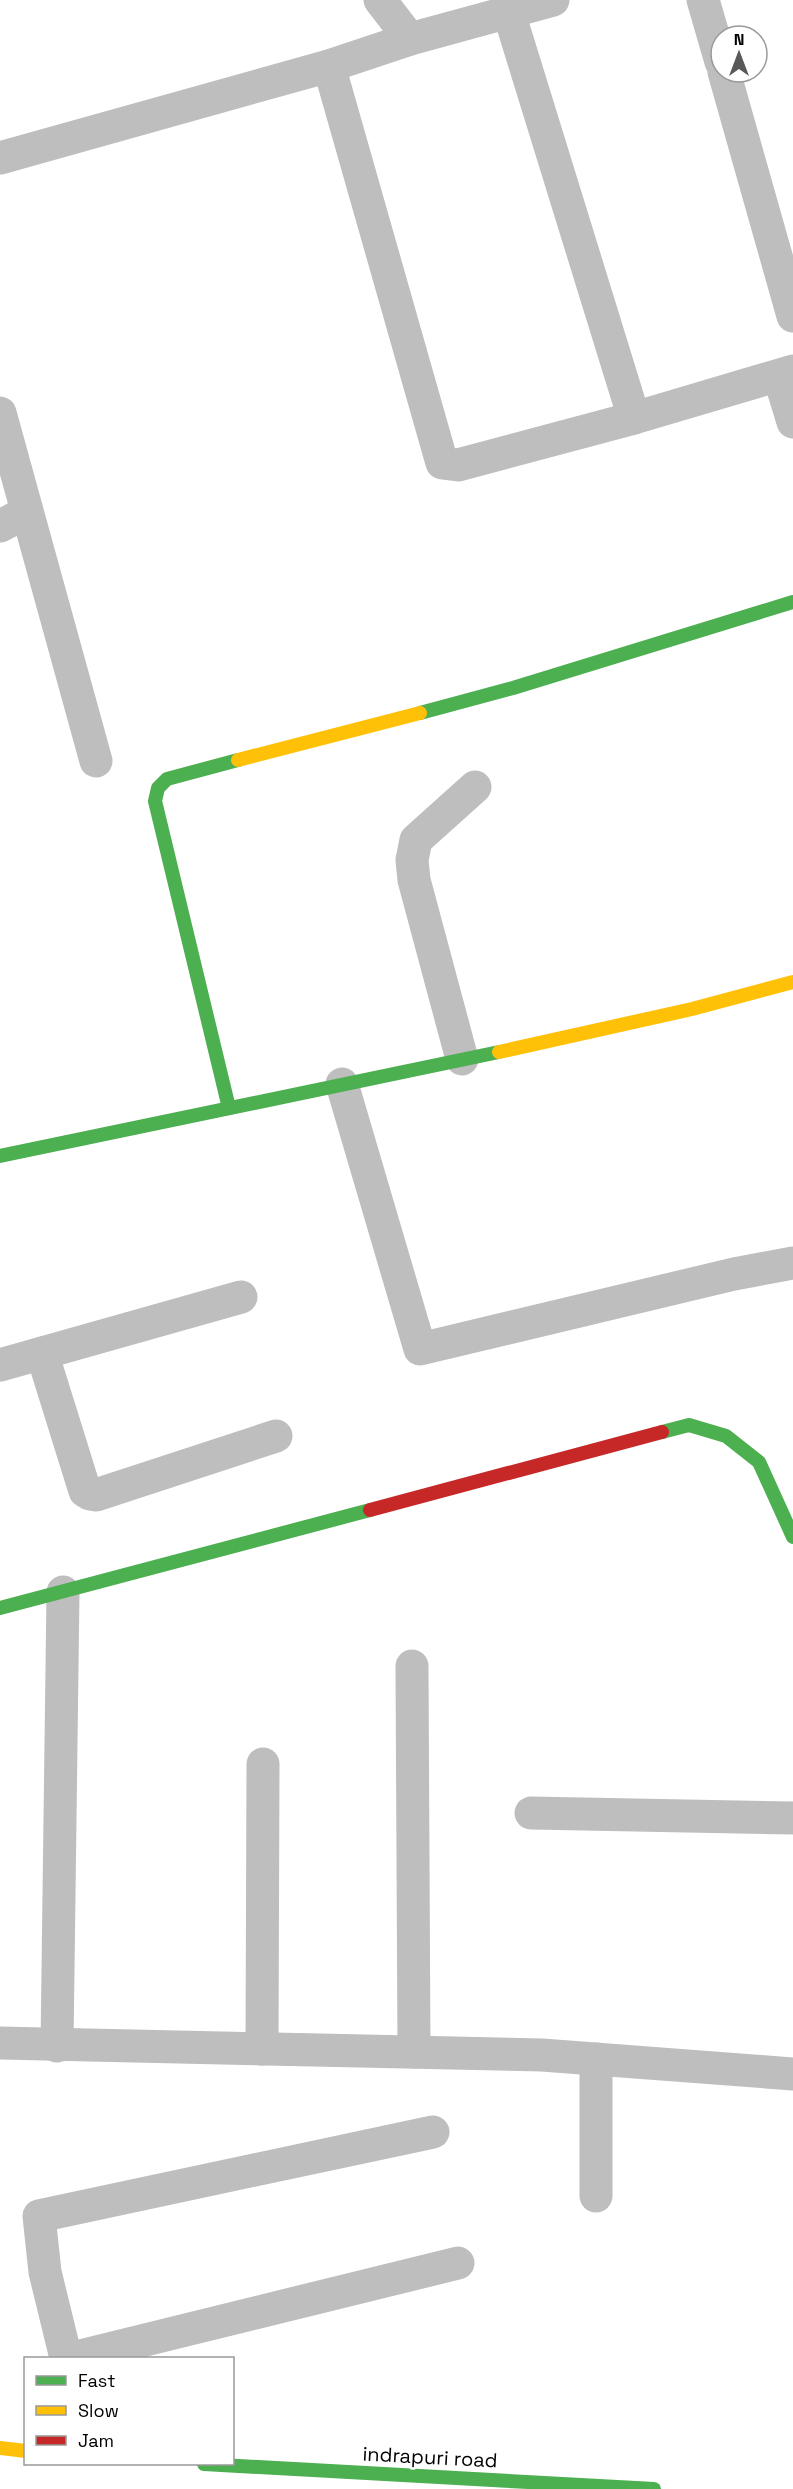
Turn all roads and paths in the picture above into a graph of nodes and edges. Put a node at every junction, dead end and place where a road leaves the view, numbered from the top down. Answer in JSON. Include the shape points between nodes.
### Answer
{"nodes":[{"id":1,"x":380,"y":0,"type":"edge"},
{"id":2,"x":553,"y":0,"type":"edge"},
{"id":3,"x":703,"y":0,"type":"edge"},
{"id":4,"x":509,"y":13,"type":"junction"},
{"id":5,"x":710,"y":24,"type":"edge"},
{"id":6,"x":410,"y":39,"type":"junction"},
{"id":7,"x":329,"y":66,"type":"junction"},
{"id":8,"x":727,"y":84,"type":"edge"},
{"id":9,"x":0,"y":158,"type":"edge"},
{"id":10,"x":793,"y":316,"type":"edge"},
{"id":11,"x":786,"y":373,"type":"edge"},
{"id":12,"x":0,"y":413,"type":"edge"},
{"id":13,"x":633,"y":418,"type":"junction"},
{"id":14,"x":793,"y":422,"type":"edge"},
{"id":15,"x":14,"y":519,"type":"edge"},
{"id":16,"x":793,"y":602,"type":"edge"},
{"id":17,"x":96,"y":761,"type":"dead end"},
{"id":18,"x":474,"y":787,"type":"dead end"},
{"id":19,"x":793,"y":982,"type":"edge"},
{"id":20,"x":462,"y":1059,"type":"junction"},
{"id":21,"x":342,"y":1084,"type":"junction"},
{"id":22,"x":229,"y":1108,"type":"junction"},
{"id":23,"x":0,"y":1156,"type":"edge"},
{"id":24,"x":793,"y":1263,"type":"edge"},
{"id":25,"x":241,"y":1297,"type":"dead end"},
{"id":26,"x":42,"y":1353,"type":"junction"},
{"id":27,"x":0,"y":1365,"type":"edge"},
{"id":28,"x":276,"y":1436,"type":"dead end"},
{"id":29,"x":793,"y":1537,"type":"edge"},
{"id":30,"x":63,"y":1592,"type":"junction"},
{"id":31,"x":0,"y":1608,"type":"edge"},
{"id":32,"x":412,"y":1666,"type":"dead end"},
{"id":33,"x":263,"y":1764,"type":"dead end"},
{"id":34,"x":531,"y":1813,"type":"dead end"},
{"id":35,"x":793,"y":1818,"type":"edge"},
{"id":36,"x":0,"y":2043,"type":"edge"},
{"id":37,"x":57,"y":2046,"type":"junction"},
{"id":38,"x":262,"y":2049,"type":"junction"},
{"id":39,"x":414,"y":2052,"type":"junction"},
{"id":40,"x":597,"y":2059,"type":"junction"},
{"id":41,"x":793,"y":2073,"type":"edge"},
{"id":42,"x":433,"y":2132,"type":"dead end"},
{"id":43,"x":597,"y":2196,"type":"dead end"},
{"id":44,"x":458,"y":2263,"type":"dead end"},
{"id":45,"x":66,"y":2357,"type":"edge"},
{"id":46,"x":76,"y":2357,"type":"edge"},
{"id":47,"x":0,"y":2448,"type":"edge"},
{"id":48,"x":24,"y":2451,"type":"edge"},
{"id":49,"x":234,"y":2465,"type":"edge"},
{"id":50,"x":654,"y":2489,"type":"edge"}],
"edges":[{"from":1,"to":6,"type":"street"},
{"from":2,"to":4,"type":"street"},
{"from":3,"to":5,"type":"street"},
{"from":4,"to":6,"type":"street"},
{"from":4,"to":13,"type":"street"},
{"from":6,"to":7,"type":"street"},
{"from":7,"to":9,"type":"street"},
{"from":7,"to":13,"type":"street","via":[[442,463],[458,465]]},
{"from":8,"to":10,"type":"street"},
{"from":11,"to":13,"type":"street"},
{"from":11,"to":14,"type":"street"},
{"from":12,"to":15,"type":"street"},
{"from":15,"to":17,"type":"street"},
{"from":16,"to":22,"type":"street","via":[[513,688],[167,779],[158,788],[155,801]]},
{"from":18,"to":20,"type":"street","via":[[416,840],[412,860]]},
{"from":19,"to":20,"type":"street","via":[[692,1009]]},
{"from":20,"to":21,"type":"street"},
{"from":21,"to":22,"type":"street"},
{"from":21,"to":24,"type":"street","via":[[420,1349]]},
{"from":22,"to":23,"type":"street"},
{"from":25,"to":26,"type":"street"},
{"from":26,"to":27,"type":"street"},
{"from":26,"to":28,"type":"street","via":[[85,1491],[90,1494]]},
{"from":29,"to":30,"type":"street","via":[[759,1462],[726,1436],[689,1425]]},
{"from":30,"to":31,"type":"street"},
{"from":30,"to":37,"type":"street"},
{"from":32,"to":39,"type":"street"},
{"from":33,"to":38,"type":"street"},
{"from":34,"to":35,"type":"street"},
{"from":36,"to":37,"type":"street"},
{"from":37,"to":38,"type":"street"},
{"from":38,"to":39,"type":"street"},
{"from":39,"to":40,"type":"street"},
{"from":40,"to":41,"type":"street"},
{"from":40,"to":43,"type":"street"},
{"from":42,"to":45,"type":"street","via":[[39,2216],[45,2272]]},
{"from":44,"to":46,"type":"street"},
{"from":47,"to":48,"type":"street"},
{"from":49,"to":50,"type":"street","name":"indrapuri road"}]}
